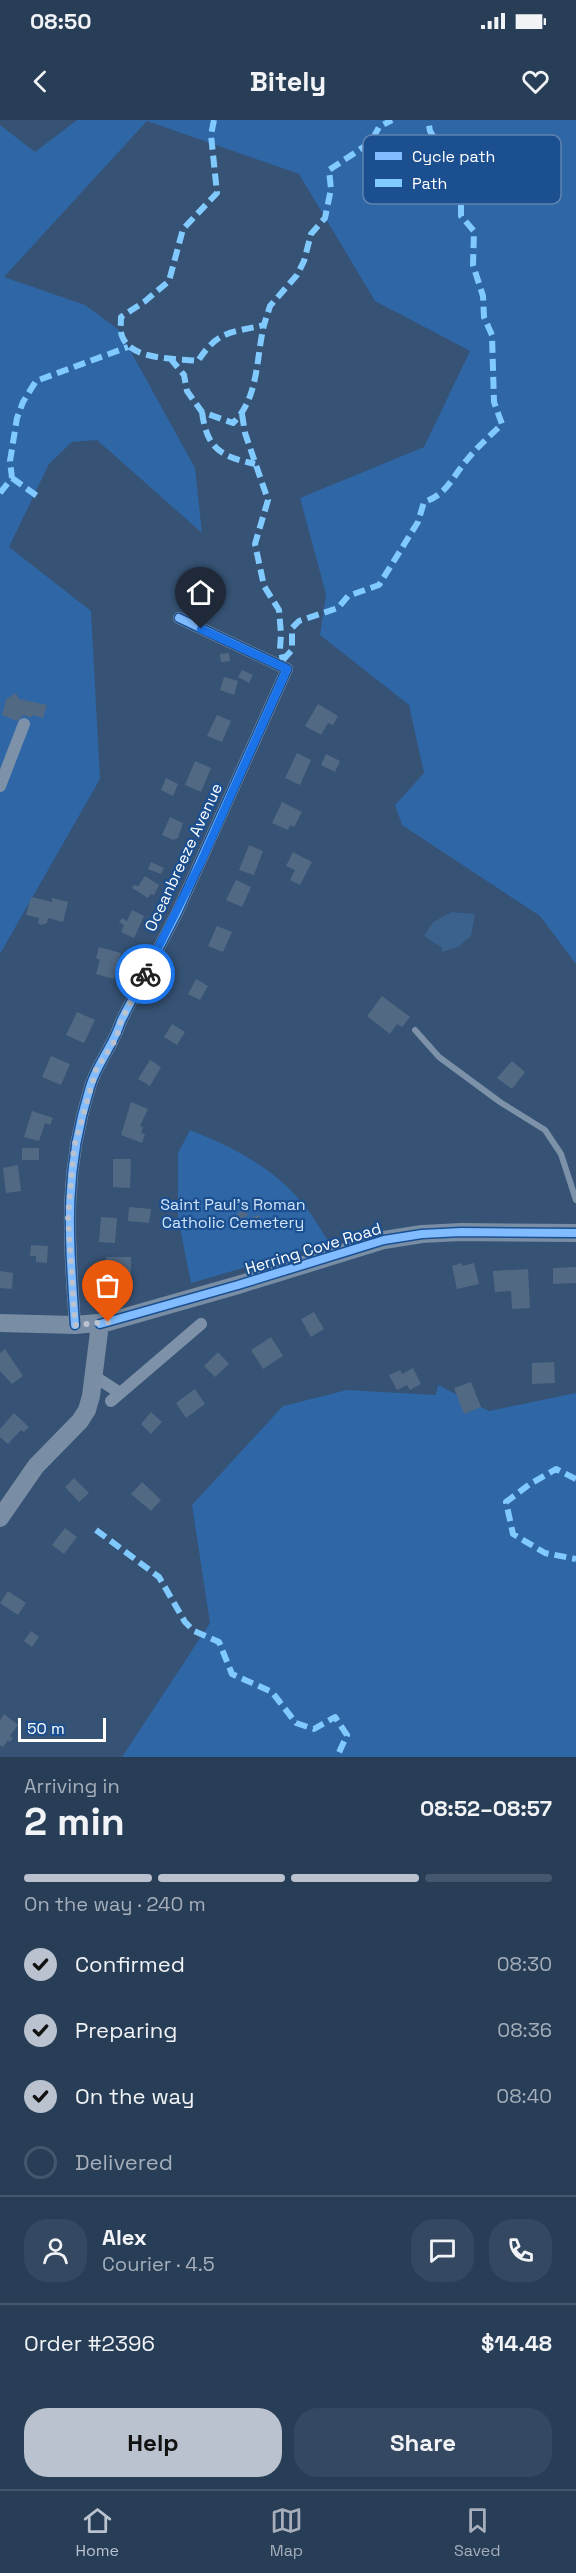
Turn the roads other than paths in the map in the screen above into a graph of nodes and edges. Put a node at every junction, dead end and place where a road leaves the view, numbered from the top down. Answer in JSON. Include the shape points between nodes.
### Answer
{"nodes":[{"id":1,"x":179,"y":618,"type":"dead end"},
{"id":2,"x":24,"y":724,"type":"dead end"},
{"id":3,"x":0,"y":786,"type":"edge"},
{"id":4,"x":415,"y":1030,"type":"dead end"},
{"id":5,"x":576,"y":1200,"type":"edge"},
{"id":6,"x":576,"y":1233,"type":"edge"},
{"id":7,"x":0,"y":1323,"type":"edge"},
{"id":8,"x":100,"y":1324,"type":"junction"},
{"id":9,"x":201,"y":1324,"type":"dead end"},
{"id":10,"x":75,"y":1325,"type":"junction"},
{"id":11,"x":94,"y":1376,"type":"junction"},
{"id":12,"x":0,"y":1518,"type":"edge"}],
"edges":[{"from":1,"to":10,"type":"street","name":"Oceanbreeze Avenue","via":[[287,669],[182,903],[121,1021],[116,1039],[92,1079],[74,1147],[70,1182],[68,1217]]},
{"from":2,"to":3,"type":"street"},
{"from":4,"to":5,"type":"lane","via":[[439,1057],[545,1130],[561,1154]]},
{"from":6,"to":8,"type":"main road","name":"Herring Cove Road","via":[[461,1232],[384,1240]]},
{"from":7,"to":10,"type":"main road","name":"Herring Cove Road"},
{"from":8,"to":10,"type":"main road","name":"Herring Cove Road"},
{"from":8,"to":11,"type":"main road"},
{"from":9,"to":11,"type":"street","via":[[116,1397]]},
{"from":11,"to":12,"type":"main road","via":[[91,1396],[80,1421],[36,1467]]}]}
